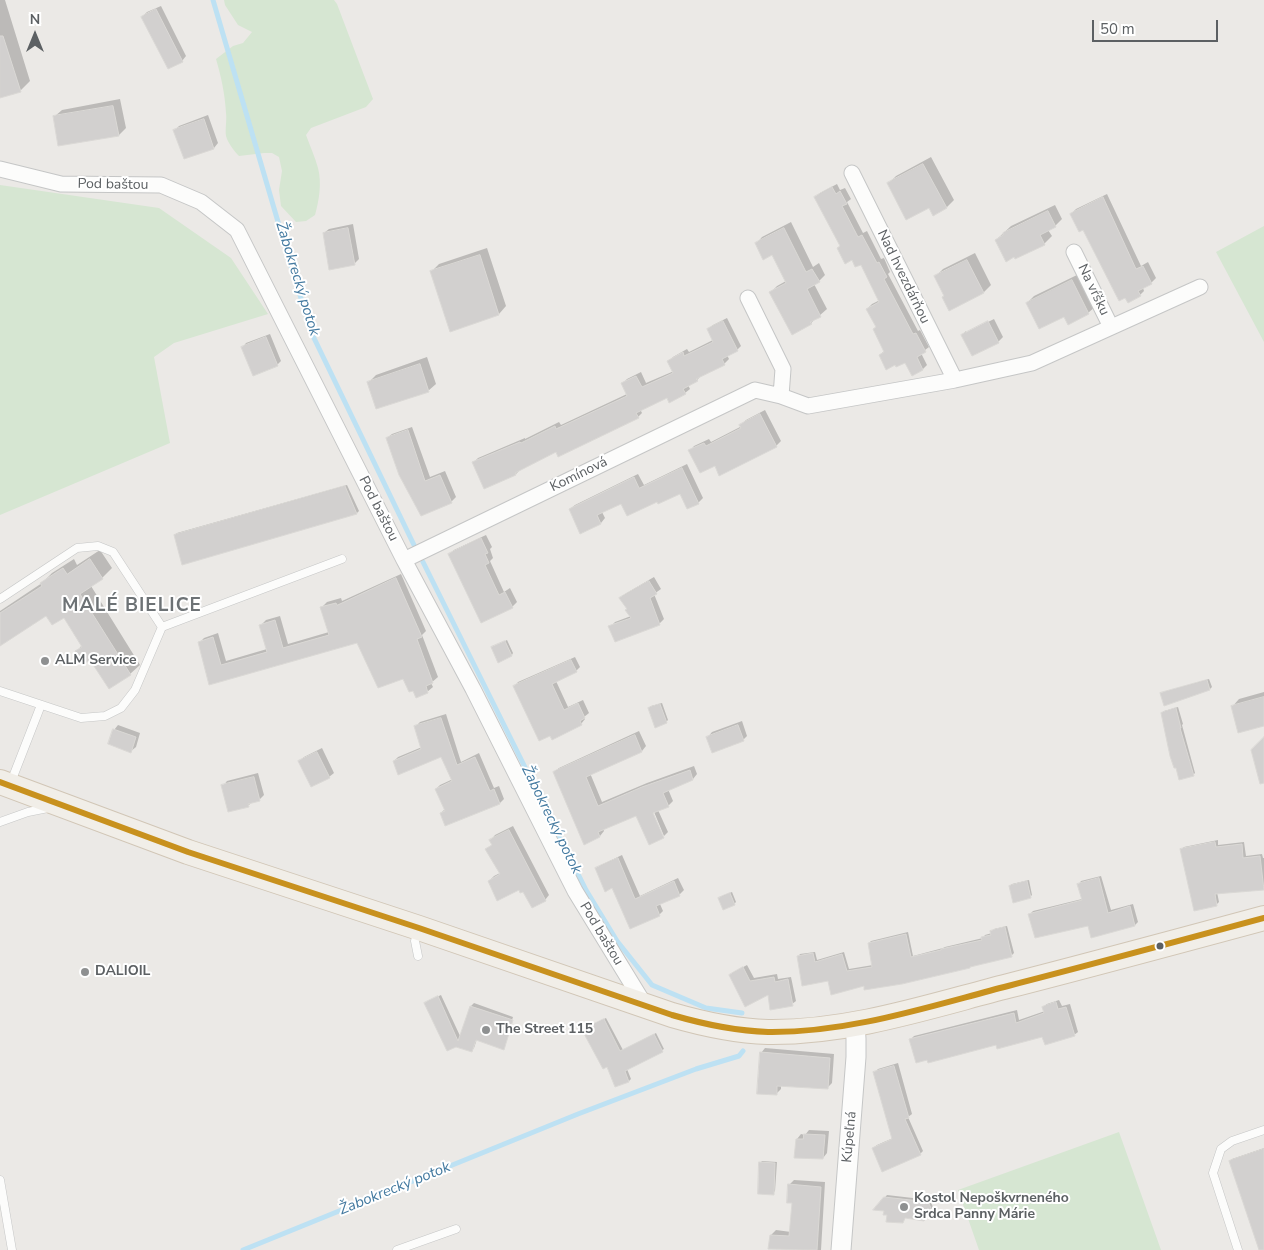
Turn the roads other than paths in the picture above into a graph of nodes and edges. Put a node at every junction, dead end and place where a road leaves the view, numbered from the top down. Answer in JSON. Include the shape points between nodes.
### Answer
{"nodes":[{"id":1,"x":0,"y":169,"type":"edge"},
{"id":2,"x":852,"y":173,"type":"dead end"},
{"id":3,"x":1074,"y":252,"type":"dead end"},
{"id":4,"x":1200,"y":287,"type":"dead end"},
{"id":5,"x":748,"y":298,"type":"dead end"},
{"id":6,"x":1112,"y":327,"type":"junction"},
{"id":7,"x":955,"y":380,"type":"junction"},
{"id":8,"x":781,"y":396,"type":"junction"},
{"id":9,"x":342,"y":559,"type":"dead end"},
{"id":10,"x":404,"y":560,"type":"junction"},
{"id":11,"x":0,"y":599,"type":"edge"},
{"id":12,"x":162,"y":627,"type":"junction"},
{"id":13,"x":0,"y":691,"type":"edge"},
{"id":14,"x":41,"y":705,"type":"junction"},
{"id":15,"x":5,"y":784,"type":"edge"},
{"id":16,"x":59,"y":805,"type":"junction"},
{"id":17,"x":0,"y":822,"type":"edge"},
{"id":18,"x":1264,"y":918,"type":"edge"},
{"id":19,"x":419,"y":928,"type":"junction"},
{"id":20,"x":418,"y":956,"type":"dead end"},
{"id":21,"x":646,"y":1007,"type":"junction"},
{"id":22,"x":855,"y":1024,"type":"junction"},
{"id":23,"x":1264,"y":1130,"type":"edge"},
{"id":24,"x":0,"y":1180,"type":"edge"},
{"id":25,"x":456,"y":1230,"type":"dead end"},
{"id":26,"x":12,"y":1250,"type":"edge"},
{"id":27,"x":397,"y":1250,"type":"edge"},
{"id":28,"x":840,"y":1250,"type":"edge"},
{"id":29,"x":1238,"y":1250,"type":"edge"}],
"edges":[{"from":1,"to":10,"type":"street","name":"Pod baštou","via":[[62,184],[160,185],[201,202],[237,230]]},
{"from":2,"to":7,"type":"street","name":"Nad hvezdárňou"},
{"from":3,"to":6,"type":"street","name":"Na vŕšku"},
{"from":4,"to":6,"type":"street"},
{"from":5,"to":8,"type":"street","via":[[783,368]]},
{"from":6,"to":7,"type":"street","via":[[1032,363]]},
{"from":7,"to":8,"type":"street","via":[[808,406]]},
{"from":8,"to":10,"type":"street","name":"Komínová","via":[[755,390]]},
{"from":9,"to":12,"type":"lane"},
{"from":10,"to":21,"type":"street","name":"Pod baštou","via":[[575,891]]},
{"from":11,"to":12,"type":"lane","via":[[77,548],[98,546],[113,552]]},
{"from":12,"to":14,"type":"lane","via":[[135,690],[121,708],[105,716],[81,718]]},
{"from":13,"to":14,"type":"lane"},
{"from":14,"to":15,"type":"lane"},
{"from":15,"to":16,"type":"main road"},
{"from":16,"to":17,"type":"lane"},
{"from":16,"to":19,"type":"main road","via":[[188,852]]},
{"from":18,"to":22,"type":"main road"},
{"from":19,"to":20,"type":"lane","via":[[416,941]]},
{"from":19,"to":21,"type":"main road"},
{"from":21,"to":22,"type":"main road","via":[[725,1028],[767,1032]]},
{"from":22,"to":28,"type":"street","name":"Kúpeľná","via":[[856,1057]]},
{"from":23,"to":29,"type":"lane","via":[[1232,1140],[1221,1149],[1213,1173]]},
{"from":24,"to":26,"type":"lane"},
{"from":25,"to":27,"type":"lane"}]}
